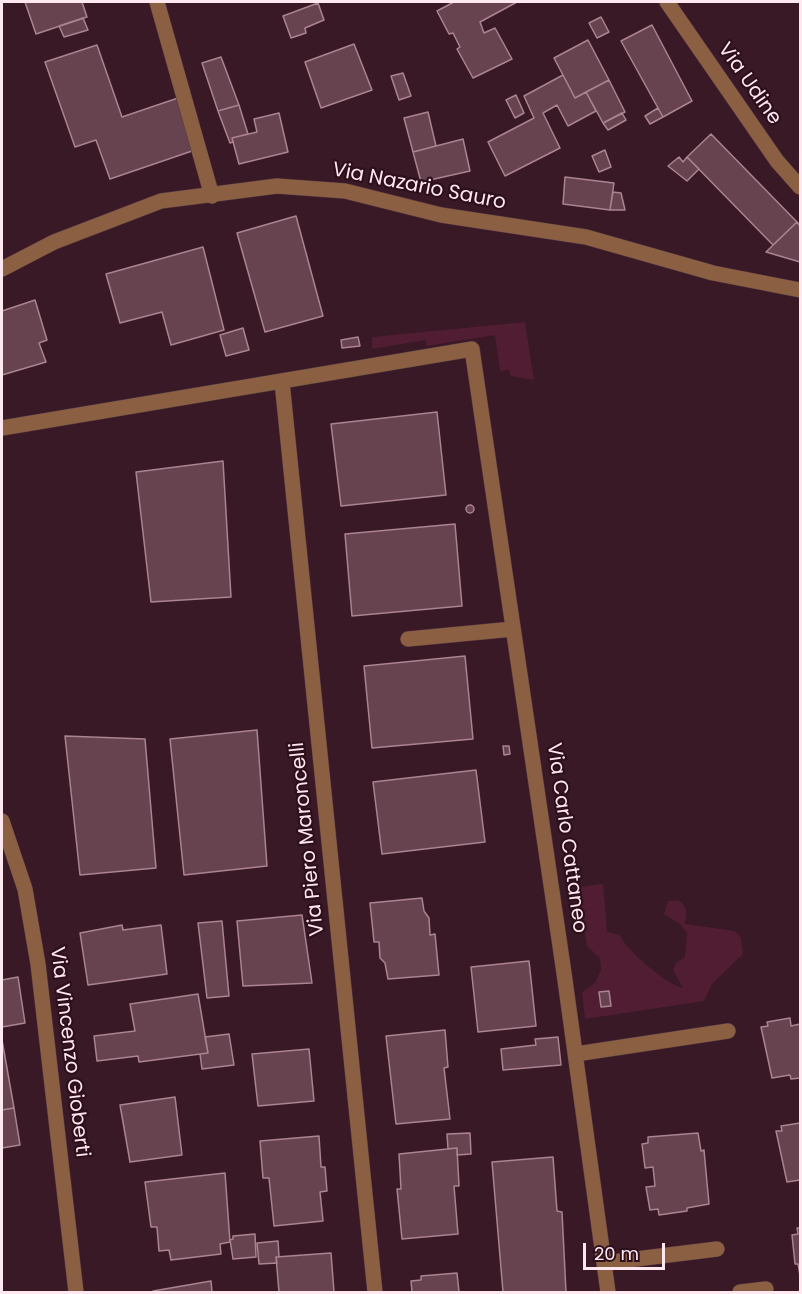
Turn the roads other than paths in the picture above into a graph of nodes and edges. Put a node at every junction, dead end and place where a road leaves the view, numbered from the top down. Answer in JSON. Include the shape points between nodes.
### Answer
{"nodes":[{"id":1,"x":157,"y":2,"type":"edge"},
{"id":2,"x":667,"y":2,"type":"edge"},
{"id":3,"x":801,"y":187,"type":"edge"},
{"id":4,"x":212,"y":196,"type":"junction"},
{"id":5,"x":2,"y":269,"type":"edge"},
{"id":6,"x":801,"y":290,"type":"edge"},
{"id":7,"x":282,"y":382,"type":"junction"},
{"id":8,"x":2,"y":428,"type":"edge"},
{"id":9,"x":513,"y":629,"type":"junction"},
{"id":10,"x":408,"y":639,"type":"dead end"},
{"id":11,"x":2,"y":821,"type":"edge"},
{"id":12,"x":728,"y":1031,"type":"dead end"},
{"id":13,"x":576,"y":1054,"type":"junction"},
{"id":14,"x":717,"y":1249,"type":"dead end"},
{"id":15,"x":604,"y":1263,"type":"junction"},
{"id":16,"x":766,"y":1289,"type":"dead end"},
{"id":17,"x":76,"y":1293,"type":"edge"},
{"id":18,"x":375,"y":1293,"type":"edge"},
{"id":19,"x":608,"y":1293,"type":"edge"},
{"id":20,"x":740,"y":1293,"type":"edge"}],
"edges":[{"from":1,"to":4,"type":"street"},
{"from":2,"to":3,"type":"street","name":"Via Udine","via":[[777,161]]},
{"from":4,"to":5,"type":"street","name":"Via Nazario Sauro","via":[[161,201],[54,242]]},
{"from":4,"to":6,"type":"street","name":"Via Nazario Sauro","via":[[277,186],[345,191],[441,215],[586,237],[713,273]]},
{"from":7,"to":8,"type":"street"},
{"from":7,"to":9,"type":"street","name":"Via Carlo Cattaneo","via":[[472,349]]},
{"from":7,"to":18,"type":"street","name":"Via Piero Maroncelli"},
{"from":9,"to":10,"type":"street"},
{"from":9,"to":13,"type":"street","name":"Via Carlo Cattaneo"},
{"from":11,"to":17,"type":"street","name":"Via Vincenzo Gioberti","via":[[25,889],[38,963]]},
{"from":12,"to":13,"type":"street"},
{"from":13,"to":15,"type":"street","name":"Via Carlo Cattaneo"},
{"from":14,"to":15,"type":"street"},
{"from":15,"to":19,"type":"street","name":"Via Carlo Cattaneo"},
{"from":16,"to":20,"type":"street"}]}
